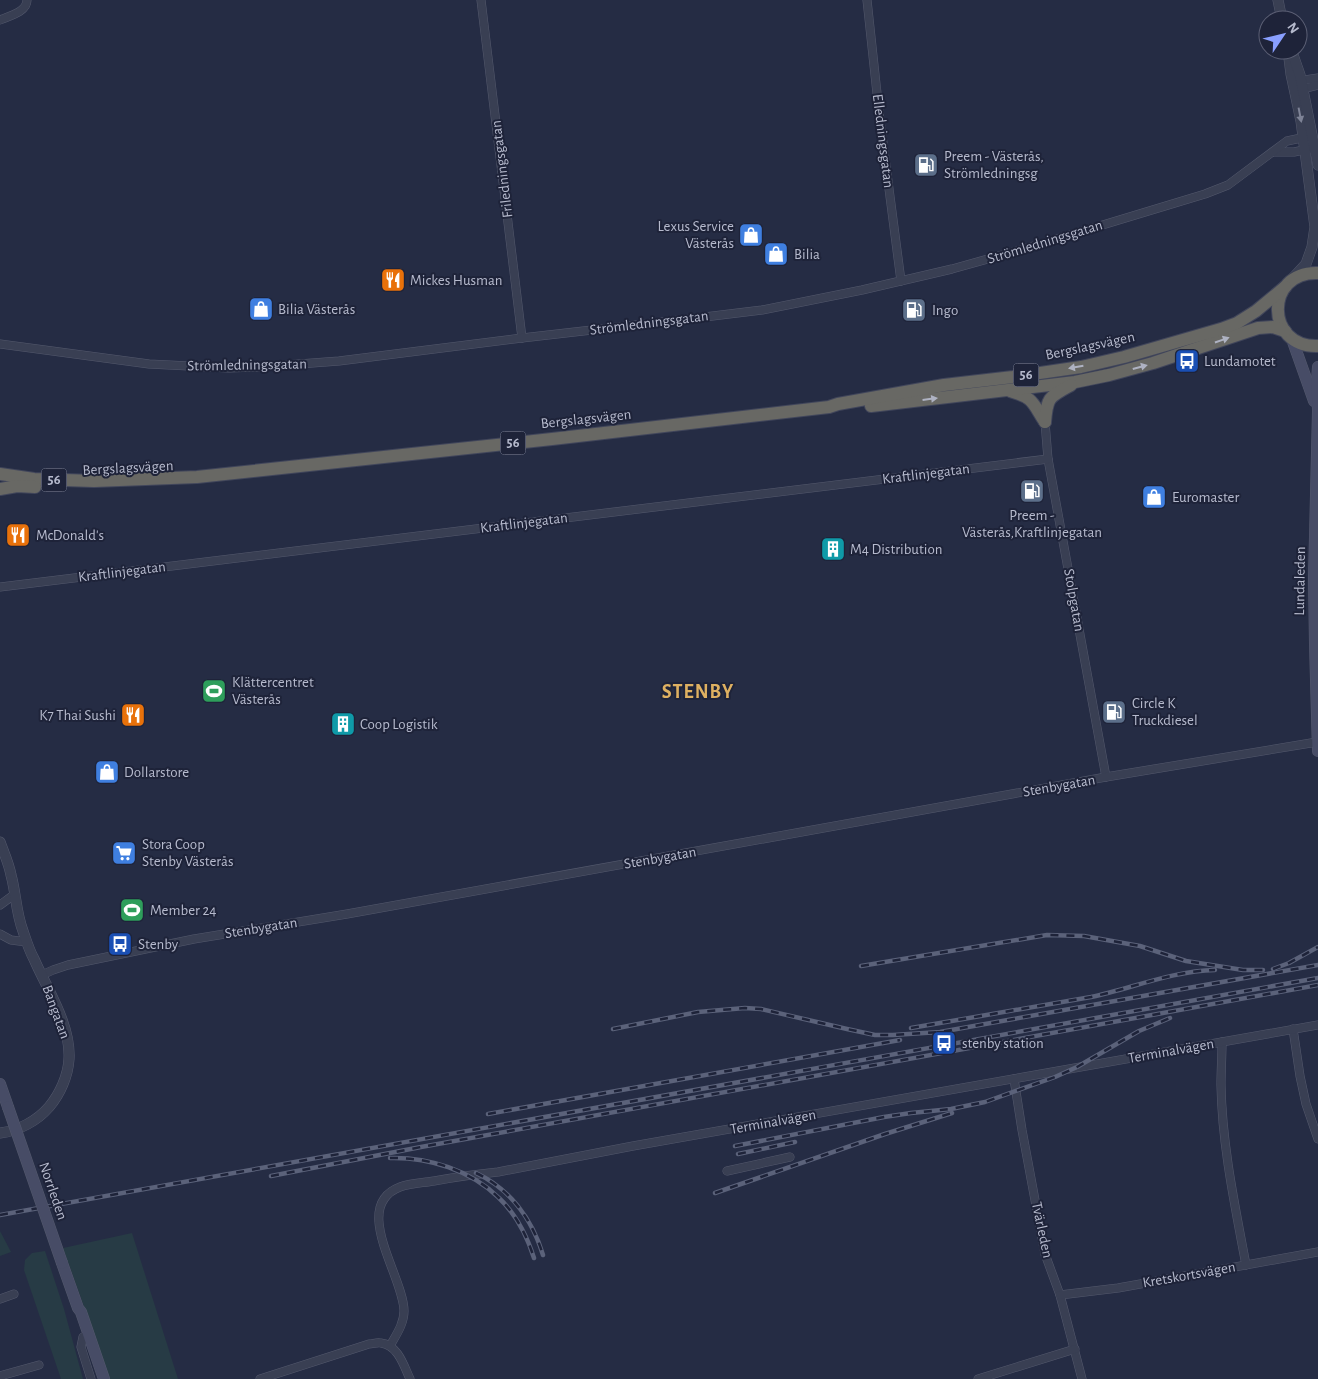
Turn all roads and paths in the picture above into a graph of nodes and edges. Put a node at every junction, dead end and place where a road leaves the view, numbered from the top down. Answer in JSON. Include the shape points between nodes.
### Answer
{"nodes":[{"id":1,"x":27,"y":0,"type":"edge"},
{"id":2,"x":482,"y":0,"type":"edge"},
{"id":3,"x":867,"y":0,"type":"edge"},
{"id":4,"x":0,"y":20,"type":"edge"},
{"id":5,"x":1292,"y":60,"type":"edge"},
{"id":6,"x":1318,"y":78,"type":"edge"},
{"id":7,"x":1318,"y":85,"type":"edge"},
{"id":8,"x":1298,"y":86,"type":"junction"},
{"id":9,"x":1308,"y":137,"type":"junction"},
{"id":10,"x":1310,"y":149,"type":"junction"},
{"id":11,"x":1274,"y":152,"type":"junction"},
{"id":12,"x":1318,"y":165,"type":"edge"},
{"id":13,"x":1318,"y":273,"type":"edge"},
{"id":14,"x":901,"y":281,"type":"junction"},
{"id":15,"x":1288,"y":284,"type":"junction"},
{"id":16,"x":1288,"y":335,"type":"junction"},
{"id":17,"x":522,"y":338,"type":"junction"},
{"id":18,"x":0,"y":344,"type":"edge"},
{"id":19,"x":1318,"y":346,"type":"edge"},
{"id":20,"x":1318,"y":367,"type":"edge"},
{"id":21,"x":1075,"y":382,"type":"junction"},
{"id":22,"x":1008,"y":390,"type":"junction"},
{"id":23,"x":829,"y":407,"type":"junction"},
{"id":24,"x":1318,"y":411,"type":"edge"},
{"id":25,"x":1044,"y":422,"type":"junction"},
{"id":26,"x":1048,"y":459,"type":"junction"},
{"id":27,"x":0,"y":474,"type":"edge"},
{"id":28,"x":197,"y":477,"type":"junction"},
{"id":29,"x":0,"y":489,"type":"edge"},
{"id":30,"x":0,"y":587,"type":"edge"},
{"id":31,"x":1317,"y":747,"type":"edge"},
{"id":32,"x":1106,"y":777,"type":"junction"},
{"id":33,"x":0,"y":842,"type":"edge"},
{"id":34,"x":15,"y":894,"type":"junction"},
{"id":35,"x":0,"y":905,"type":"edge"},
{"id":36,"x":0,"y":934,"type":"edge"},
{"id":37,"x":27,"y":942,"type":"junction"},
{"id":38,"x":42,"y":975,"type":"junction"},
{"id":39,"x":1318,"y":1025,"type":"edge"},
{"id":40,"x":1293,"y":1029,"type":"junction"},
{"id":41,"x":1222,"y":1042,"type":"junction"},
{"id":42,"x":1014,"y":1079,"type":"junction"},
{"id":43,"x":0,"y":1084,"type":"edge"},
{"id":44,"x":0,"y":1133,"type":"edge"},
{"id":45,"x":1318,"y":1139,"type":"edge"},
{"id":46,"x":790,"y":1157,"type":"dead end"},
{"id":47,"x":727,"y":1170,"type":"dead end"},
{"id":48,"x":1318,"y":1252,"type":"edge"},
{"id":49,"x":1246,"y":1265,"type":"junction"},
{"id":50,"x":14,"y":1294,"type":"dead end"},
{"id":51,"x":1060,"y":1295,"type":"junction"},
{"id":52,"x":0,"y":1299,"type":"edge"},
{"id":53,"x":78,"y":1308,"type":"junction"},
{"id":54,"x":83,"y":1337,"type":"junction"},
{"id":55,"x":390,"y":1346,"type":"junction"},
{"id":56,"x":1075,"y":1349,"type":"junction"},
{"id":57,"x":39,"y":1365,"type":"dead end"},
{"id":58,"x":0,"y":1376,"type":"edge"},
{"id":59,"x":91,"y":1379,"type":"edge"},
{"id":60,"x":96,"y":1379,"type":"edge"},
{"id":61,"x":106,"y":1379,"type":"edge"},
{"id":62,"x":260,"y":1379,"type":"edge"},
{"id":63,"x":410,"y":1379,"type":"edge"},
{"id":64,"x":978,"y":1379,"type":"edge"},
{"id":65,"x":1082,"y":1379,"type":"edge"}],
"edges":[{"from":1,"to":4,"type":"street","via":[[24,8]]},
{"from":2,"to":17,"type":"street","name":"Friledningsgatan"},
{"from":3,"to":14,"type":"street","name":"Elledningsgatan"},
{"from":5,"to":8,"type":"street"},
{"from":6,"to":8,"type":"street"},
{"from":7,"to":8,"type":"street"},
{"from":8,"to":9,"type":"street"},
{"from":9,"to":10,"type":"street"},
{"from":9,"to":11,"type":"street","name":"Strömledningsgatan","via":[[1288,141]]},
{"from":10,"to":11,"type":"street"},
{"from":10,"to":12,"type":"street"},
{"from":10,"to":15,"type":"street","via":[[1315,228],[1312,247],[1306,264]]},
{"from":11,"to":14,"type":"street","name":"Strömledningsgatan","via":[[1218,190],[1020,250]]},
{"from":13,"to":15,"type":"highway","number":"56","via":[[1304,275]]},
{"from":14,"to":17,"type":"street","name":"Strömledningsgatan","via":[[762,310]]},
{"from":15,"to":16,"type":"highway","via":[[1277,305],[1280,323]]},
{"from":15,"to":23,"type":"highway","name":"Bergslagsvägen","number":"56","one_way":true,"via":[[1237,322],[1124,357],[1080,367],[944,385]]},
{"from":16,"to":19,"type":"highway","number":"56","via":[[1300,344]]},
{"from":21,"to":16,"type":"highway","name":"Bergslagsvägen","number":"56","one_way":true,"via":[[1153,363],[1258,328],[1273,327]]},
{"from":16,"to":24,"type":"main road","name":"Lundaleden"},
{"from":17,"to":18,"type":"street","name":"Strömledningsgatan","via":[[258,368],[149,364]]},
{"from":20,"to":24,"type":"main road","name":"Lundaleden"},
{"from":21,"to":22,"type":"highway","name":"Bergslagsvägen","number":"56"},
{"from":21,"to":25,"type":"highway","via":[[1048,401]]},
{"from":23,"to":22,"type":"highway","name":"Bergslagsvägen","number":"56","one_way":true,"via":[[841,410]]},
{"from":22,"to":25,"type":"highway","via":[[1032,401]]},
{"from":23,"to":28,"type":"highway","name":"Bergslagsvägen","number":"56"},
{"from":24,"to":31,"type":"main road","name":"Lundaleden","via":[[1314,578]]},
{"from":25,"to":26,"type":"street","name":"Stolpgatan"},
{"from":26,"to":30,"type":"street","name":"Kraftlinjegatan"},
{"from":26,"to":32,"type":"street","name":"Stolpgatan"},
{"from":27,"to":28,"type":"highway","name":"Bergslagsvägen","number":"56","via":[[94,481]]},
{"from":28,"to":29,"type":"highway","name":"Bergslagsvägen","number":"56","via":[[180,482],[116,486],[17,486]]},
{"from":31,"to":32,"type":"street","name":"Stenbygatan"},
{"from":32,"to":38,"type":"street","name":"Stenbygatan","via":[[356,913],[194,939],[68,965]]},
{"from":33,"to":34,"type":"street"},
{"from":34,"to":35,"type":"street"},
{"from":34,"to":37,"type":"street"},
{"from":36,"to":37,"type":"street","via":[[11,940]]},
{"from":37,"to":38,"type":"street"},
{"from":38,"to":44,"type":"street","name":"Bangatan","via":[[64,1024],[70,1058],[66,1077],[47,1110],[23,1127]]},
{"from":39,"to":40,"type":"street","name":"Terminalvägen"},
{"from":40,"to":41,"type":"street","name":"Terminalvägen"},
{"from":40,"to":45,"type":"street","via":[[1306,1104]]},
{"from":41,"to":42,"type":"street","name":"Terminalvägen"},
{"from":41,"to":49,"type":"street","via":[[1224,1126]]},
{"from":42,"to":51,"type":"street","name":"Tvärleden","via":[[1045,1254]]},
{"from":42,"to":55,"type":"street","name":"Terminalvägen","via":[[400,1187],[388,1195],[380,1207],[382,1237],[404,1303],[403,1320]]},
{"from":43,"to":53,"type":"main road","name":"Norrleden","bridge":true},
{"from":46,"to":47,"type":"street"},
{"from":48,"to":49,"type":"street","name":"Kretskortsvägen"},
{"from":49,"to":51,"type":"street","name":"Kretskortsvägen"},
{"from":50,"to":52,"type":"street"},
{"from":51,"to":56,"type":"street","name":"Tvärleden"},
{"from":53,"to":54,"type":"main road","name":"Norrleden","via":[[76,1315]]},
{"from":53,"to":61,"type":"main road","name":"Norrleden"},
{"from":54,"to":59,"type":"street","via":[[81,1347]]},
{"from":54,"to":60,"type":"main road","name":"Norrleden"},
{"from":55,"to":62,"type":"street","via":[[369,1344]]},
{"from":55,"to":63,"type":"street"},
{"from":56,"to":64,"type":"street"},
{"from":56,"to":65,"type":"street","name":"Tvärleden"},
{"from":57,"to":58,"type":"street"}]}
